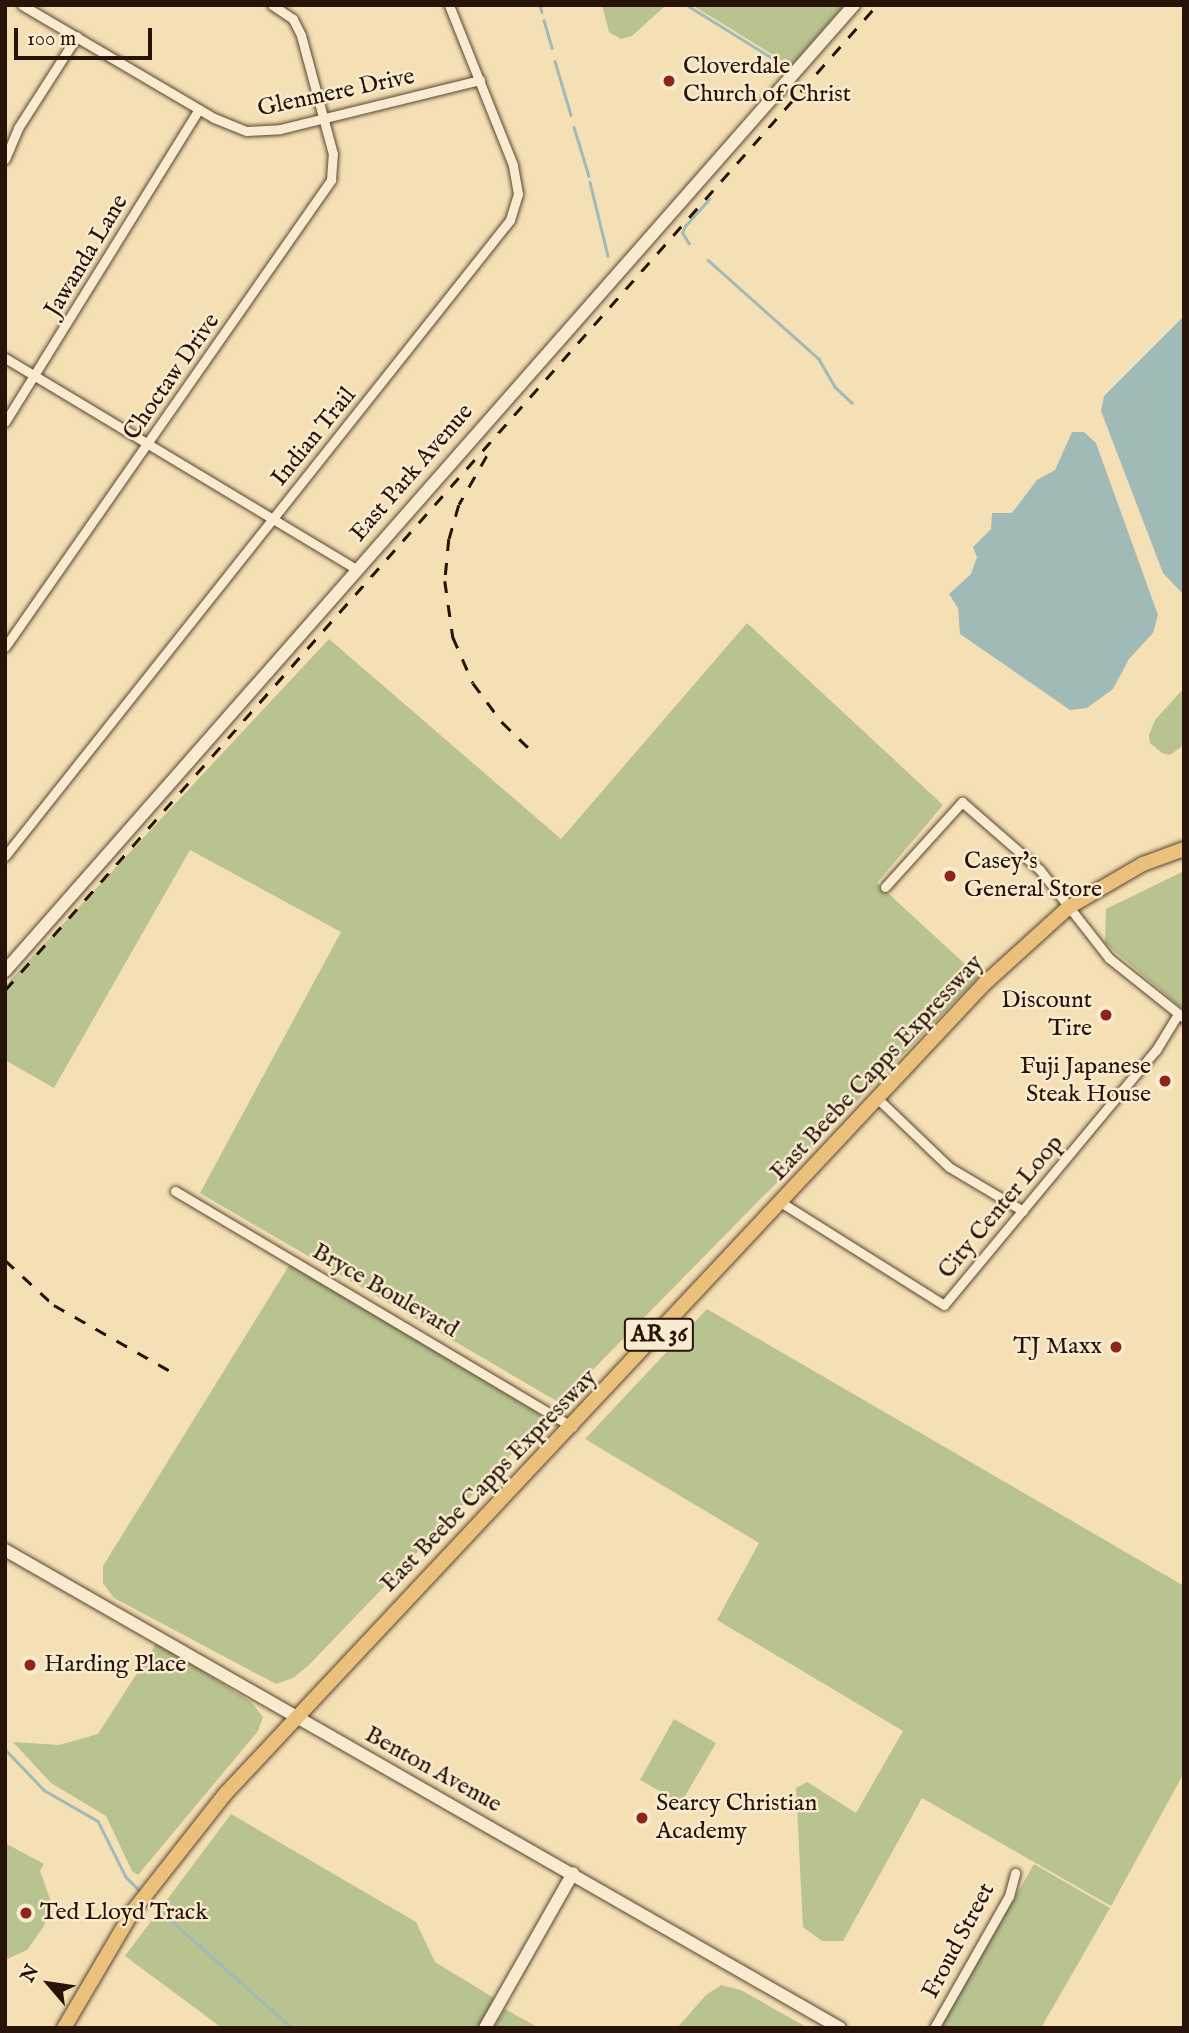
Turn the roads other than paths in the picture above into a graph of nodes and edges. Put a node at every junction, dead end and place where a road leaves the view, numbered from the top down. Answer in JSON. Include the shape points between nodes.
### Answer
{"nodes":[{"id":1,"x":22,"y":5,"type":"edge"},
{"id":2,"x":271,"y":5,"type":"edge"},
{"id":3,"x":449,"y":5,"type":"edge"},
{"id":4,"x":854,"y":5,"type":"edge"},
{"id":5,"x":76,"y":36,"type":"junction"},
{"id":6,"x":480,"y":80,"type":"junction"},
{"id":7,"x":199,"y":109,"type":"junction"},
{"id":8,"x":324,"y":117,"type":"junction"},
{"id":9,"x":5,"y":159,"type":"edge"},
{"id":10,"x":5,"y":358,"type":"edge"},
{"id":11,"x":35,"y":378,"type":"junction"},
{"id":12,"x":5,"y":422,"type":"edge"},
{"id":13,"x":149,"y":444,"type":"junction"},
{"id":14,"x":274,"y":519,"type":"junction"},
{"id":15,"x":356,"y":569,"type":"junction"},
{"id":16,"x":5,"y":647,"type":"edge"},
{"id":17,"x":1184,"y":849,"type":"edge"},
{"id":18,"x":5,"y":856,"type":"edge"},
{"id":19,"x":885,"y":887,"type":"dead end"},
{"id":20,"x":1069,"y":907,"type":"junction"},
{"id":21,"x":5,"y":971,"type":"edge"},
{"id":22,"x":1181,"y":1016,"type":"edge"},
{"id":23,"x":878,"y":1099,"type":"junction"},
{"id":24,"x":175,"y":1191,"type":"dead end"},
{"id":25,"x":782,"y":1203,"type":"junction"},
{"id":26,"x":1023,"y":1211,"type":"junction"},
{"id":27,"x":572,"y":1427,"type":"junction"},
{"id":28,"x":5,"y":1550,"type":"edge"},
{"id":29,"x":295,"y":1716,"type":"junction"},
{"id":30,"x":573,"y":1872,"type":"junction"},
{"id":31,"x":1015,"y":1873,"type":"dead end"},
{"id":32,"x":934,"y":2027,"type":"edge"},
{"id":33,"x":64,"y":2028,"type":"edge"},
{"id":34,"x":485,"y":2028,"type":"edge"},
{"id":35,"x":840,"y":2028,"type":"edge"}],
"edges":[{"from":1,"to":5,"type":"street","name":"Glenmere Drive"},
{"from":2,"to":8,"type":"street","name":"Choctaw Drive","via":[[297,25]]},
{"from":3,"to":6,"type":"street","name":"Indian Trail"},
{"from":4,"to":15,"type":"street","name":"East Park Avenue"},
{"from":5,"to":7,"type":"street","name":"Glenmere Drive"},
{"from":5,"to":9,"type":"street","via":[[18,128]]},
{"from":6,"to":8,"type":"street","name":"Glenmere Drive"},
{"from":6,"to":14,"type":"street","name":"Indian Trail","via":[[517,179],[518,194],[510,220]]},
{"from":7,"to":8,"type":"street","name":"Glenmere Drive","via":[[247,131],[279,130]]},
{"from":7,"to":11,"type":"street","name":"Jawanda Lane"},
{"from":8,"to":13,"type":"street","name":"Choctaw Drive","via":[[334,167],[324,195]]},
{"from":10,"to":11,"type":"street"},
{"from":11,"to":12,"type":"street","name":"Jawanda Lane"},
{"from":11,"to":13,"type":"street"},
{"from":13,"to":14,"type":"street"},
{"from":13,"to":16,"type":"street","name":"Choctaw Drive"},
{"from":14,"to":15,"type":"street"},
{"from":14,"to":18,"type":"street","name":"Indian Trail"},
{"from":15,"to":21,"type":"street","name":"East Park Avenue"},
{"from":17,"to":20,"type":"main road","name":"East Beebe Capps Expressway","number":"AR 36","via":[[1143,864]]},
{"from":19,"to":20,"type":"street","via":[[962,802],[1040,870]]},
{"from":20,"to":22,"type":"street","via":[[1109,958]]},
{"from":20,"to":23,"type":"main road","name":"East Beebe Capps Expressway","number":"AR 36","via":[[984,984]]},
{"from":22,"to":26,"type":"street","name":"City Center Loop"},
{"from":23,"to":25,"type":"main road","name":"East Beebe Capps Expressway","number":"AR 36"},
{"from":23,"to":26,"type":"street","via":[[949,1167]]},
{"from":24,"to":27,"type":"street","name":"Bryce Boulevard"},
{"from":25,"to":26,"type":"street","name":"City Center Loop","via":[[944,1305]]},
{"from":25,"to":27,"type":"main road","name":"East Beebe Capps Expressway","number":"AR 36"},
{"from":27,"to":29,"type":"main road","name":"East Beebe Capps Expressway","number":"AR 36"},
{"from":28,"to":29,"type":"street","name":"Benton Avenue"},
{"from":29,"to":30,"type":"street","name":"Benton Avenue"},
{"from":29,"to":33,"type":"main road","name":"East Beebe Capps Expressway","number":"AR 36","via":[[133,1911]]},
{"from":30,"to":34,"type":"street"},
{"from":30,"to":35,"type":"street","name":"Benton Avenue"},
{"from":31,"to":32,"type":"street","name":"Froud Street","via":[[1009,1896]]}]}
